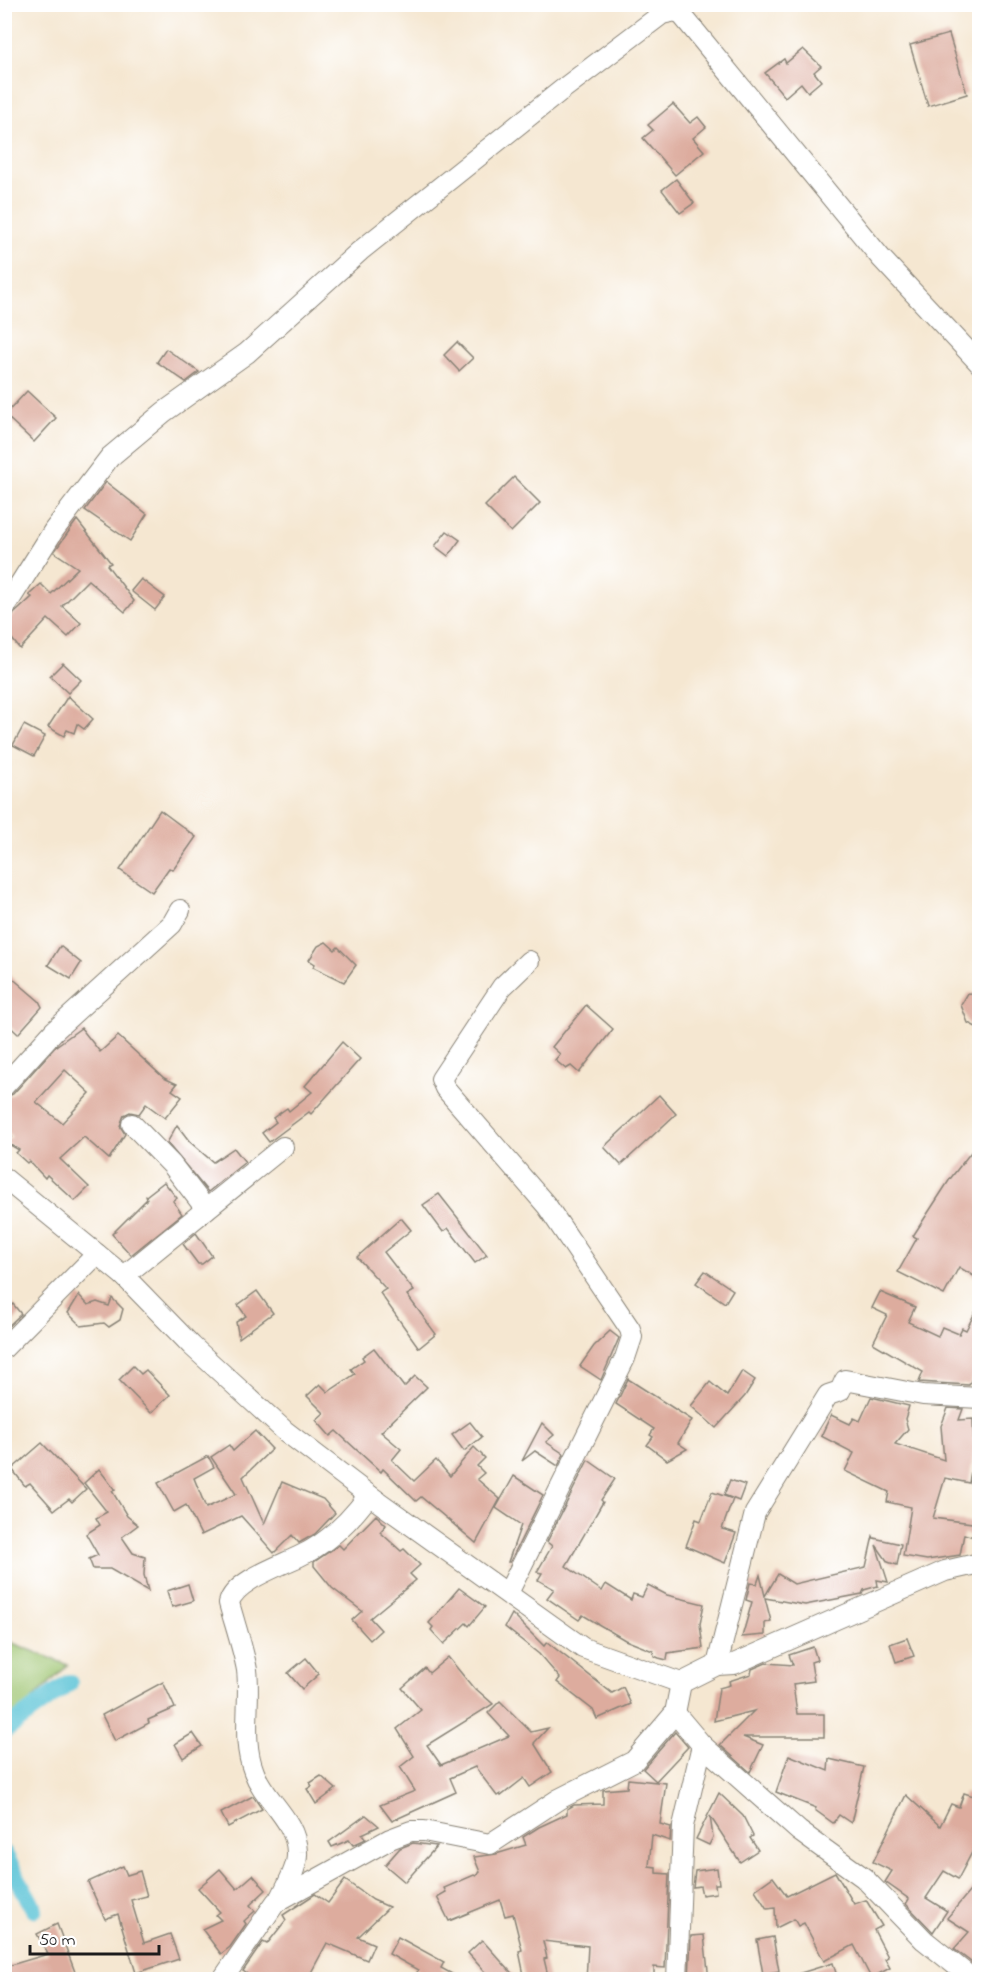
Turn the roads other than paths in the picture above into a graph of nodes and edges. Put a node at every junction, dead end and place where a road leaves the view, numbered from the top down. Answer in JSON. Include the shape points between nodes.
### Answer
{"nodes":[{"id":1,"x":979,"y":362,"type":"edge"},
{"id":2,"x":4,"y":609,"type":"edge"},
{"id":3,"x":180,"y":910,"type":"dead end"},
{"id":4,"x":529,"y":961,"type":"dead end"},
{"id":5,"x":4,"y":1086,"type":"edge"},
{"id":6,"x":132,"y":1124,"type":"dead end"},
{"id":7,"x":283,"y":1147,"type":"dead end"},
{"id":8,"x":4,"y":1178,"type":"edge"},
{"id":9,"x":206,"y":1209,"type":"junction"},
{"id":10,"x":97,"y":1254,"type":"junction"},
{"id":11,"x":124,"y":1276,"type":"junction"},
{"id":12,"x":4,"y":1348,"type":"edge"},
{"id":13,"x":980,"y":1398,"type":"edge"},
{"id":14,"x":369,"y":1495,"type":"junction"},
{"id":15,"x":977,"y":1560,"type":"edge"},
{"id":16,"x":508,"y":1593,"type":"junction"},
{"id":17,"x":717,"y":1665,"type":"junction"},
{"id":18,"x":681,"y":1683,"type":"junction"},
{"id":19,"x":675,"y":1713,"type":"junction"},
{"id":20,"x":702,"y":1745,"type":"junction"},
{"id":21,"x":280,"y":1900,"type":"junction"},
{"id":22,"x":222,"y":1980,"type":"edge"},
{"id":23,"x":677,"y":1980,"type":"edge"},
{"id":24,"x":974,"y":1980,"type":"edge"}],
"edges":[{"from":1,"to":2,"type":"street","via":[[881,258],[681,14],[662,14],[360,251],[247,353],[164,412],[110,458],[54,530]]},
{"from":3,"to":5,"type":"street","via":[[172,924],[54,1031]]},
{"from":4,"to":16,"type":"street","via":[[502,987],[442,1075],[442,1083],[547,1206],[589,1265],[632,1337]]},
{"from":6,"to":9,"type":"street","via":[[172,1165]]},
{"from":7,"to":9,"type":"street"},
{"from":8,"to":10,"type":"street"},
{"from":9,"to":11,"type":"street"},
{"from":10,"to":11,"type":"street"},
{"from":10,"to":12,"type":"street"},
{"from":11,"to":14,"type":"street","via":[[192,1347],[285,1431]]},
{"from":13,"to":17,"type":"street","via":[[922,1395],[845,1380],[840,1391],[828,1395],[755,1514]]},
{"from":14,"to":16,"type":"street"},
{"from":14,"to":21,"type":"street","via":[[349,1521],[321,1543],[242,1585],[231,1597],[247,1671],[251,1761],[258,1780],[291,1830],[297,1852]]},
{"from":15,"to":17,"type":"street","via":[[945,1570],[734,1664]]},
{"from":16,"to":18,"type":"street","via":[[583,1648]]},
{"from":17,"to":18,"type":"street"},
{"from":18,"to":19,"type":"street"},
{"from":19,"to":20,"type":"street"},
{"from":19,"to":21,"type":"street","via":[[634,1761],[559,1799],[490,1844],[411,1831]]},
{"from":20,"to":23,"type":"street","via":[[683,1826]]},
{"from":20,"to":24,"type":"street","via":[[799,1831],[864,1878],[924,1940]]},
{"from":21,"to":22,"type":"street","via":[[271,1906]]}]}
